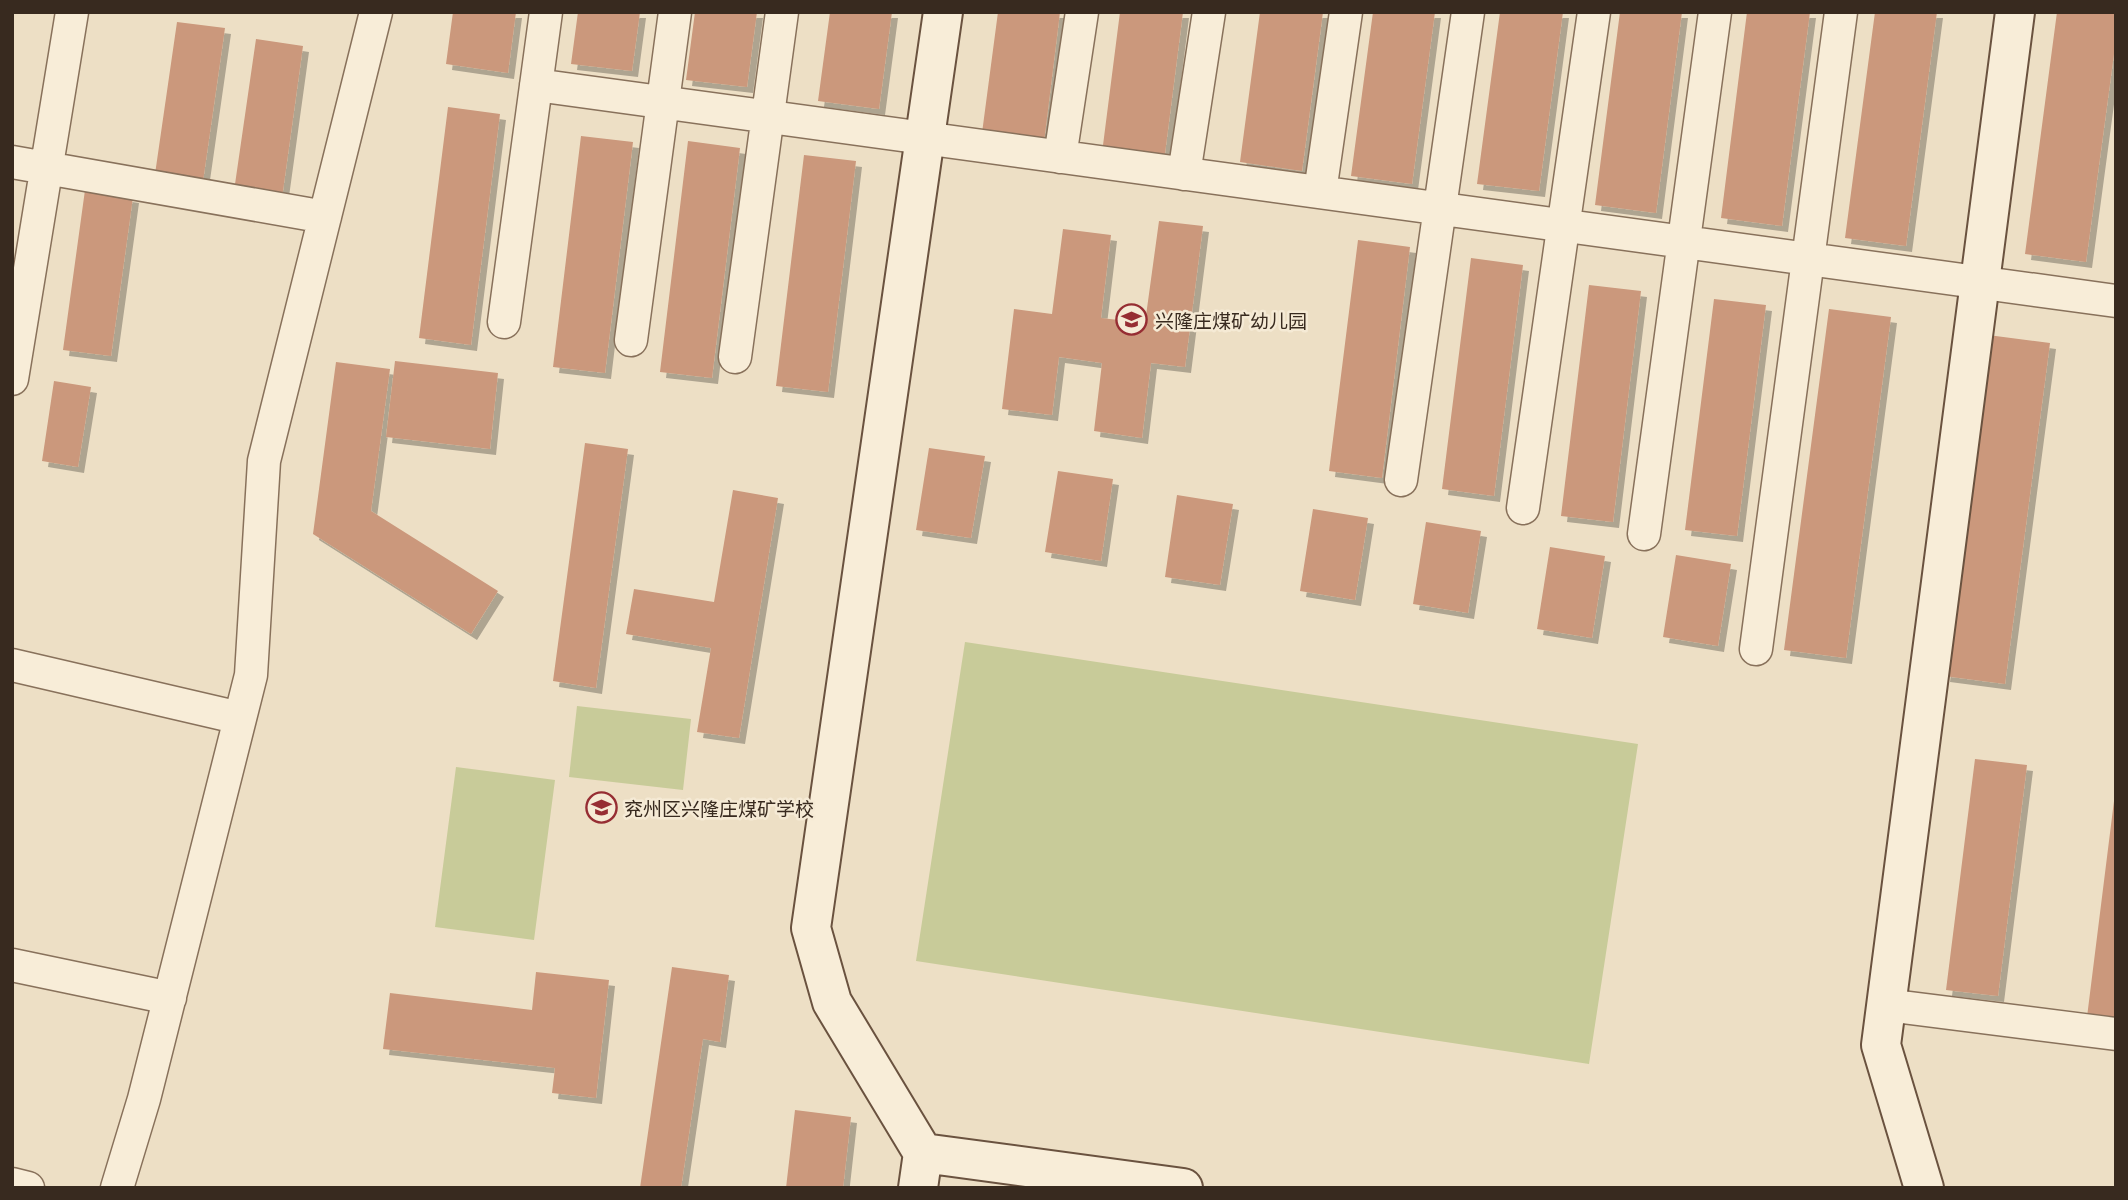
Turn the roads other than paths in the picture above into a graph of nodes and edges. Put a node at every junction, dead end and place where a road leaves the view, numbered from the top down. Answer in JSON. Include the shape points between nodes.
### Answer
{"nodes":[{"id":1,"x":72,"y":12,"type":"edge"},
{"id":2,"x":546,"y":12,"type":"edge"},
{"id":3,"x":674,"y":12,"type":"edge"},
{"id":4,"x":782,"y":12,"type":"edge"},
{"id":5,"x":943,"y":12,"type":"edge"},
{"id":6,"x":1082,"y":12,"type":"edge"},
{"id":7,"x":1209,"y":12,"type":"edge"},
{"id":8,"x":1346,"y":12,"type":"edge"},
{"id":9,"x":1468,"y":12,"type":"edge"},
{"id":10,"x":1594,"y":12,"type":"edge"},
{"id":11,"x":1715,"y":12,"type":"edge"},
{"id":12,"x":1841,"y":12,"type":"edge"},
{"id":13,"x":2015,"y":12,"type":"edge"},
{"id":14,"x":371,"y":13,"type":"edge"},
{"id":15,"x":536,"y":85,"type":"junction"},
{"id":16,"x":662,"y":103,"type":"junction"},
{"id":17,"x":768,"y":117,"type":"junction"},
{"id":18,"x":924,"y":139,"type":"junction"},
{"id":19,"x":1060,"y":157,"type":"junction"},
{"id":20,"x":12,"y":162,"type":"edge"},
{"id":21,"x":46,"y":168,"type":"junction"},
{"id":22,"x":1184,"y":174,"type":"junction"},
{"id":23,"x":1320,"y":192,"type":"junction"},
{"id":24,"x":1440,"y":209,"type":"junction"},
{"id":25,"x":325,"y":217,"type":"junction"},
{"id":26,"x":1563,"y":226,"type":"junction"},
{"id":27,"x":1684,"y":242,"type":"junction"},
{"id":28,"x":1808,"y":259,"type":"junction"},
{"id":29,"x":1980,"y":282,"type":"junction"},
{"id":30,"x":2116,"y":301,"type":"edge"},
{"id":31,"x":504,"y":322,"type":"dead end"},
{"id":32,"x":631,"y":340,"type":"dead end"},
{"id":33,"x":735,"y":357,"type":"dead end"},
{"id":34,"x":12,"y":379,"type":"edge"},
{"id":35,"x":1401,"y":480,"type":"dead end"},
{"id":36,"x":1523,"y":508,"type":"dead end"},
{"id":37,"x":1644,"y":534,"type":"dead end"},
{"id":38,"x":1756,"y":649,"type":"dead end"},
{"id":39,"x":12,"y":665,"type":"edge"},
{"id":40,"x":240,"y":718,"type":"junction"},
{"id":41,"x":12,"y":965,"type":"edge"},
{"id":42,"x":170,"y":998,"type":"junction"},
{"id":43,"x":1886,"y":1005,"type":"junction"},
{"id":44,"x":2116,"y":1034,"type":"edge"},
{"id":45,"x":920,"y":1171,"type":"edge"},
{"id":46,"x":12,"y":1184,"type":"edge"},
{"id":47,"x":28,"y":1188,"type":"edge"},
{"id":48,"x":117,"y":1188,"type":"edge"},
{"id":49,"x":1183,"y":1188,"type":"edge"},
{"id":50,"x":1924,"y":1188,"type":"edge"}],
"edges":[{"from":1,"to":21,"type":"street"},
{"from":2,"to":15,"type":"street"},
{"from":3,"to":16,"type":"street"},
{"from":4,"to":17,"type":"street"},
{"from":5,"to":18,"type":"street"},
{"from":6,"to":19,"type":"street"},
{"from":7,"to":22,"type":"street"},
{"from":8,"to":23,"type":"street"},
{"from":9,"to":24,"type":"street"},
{"from":10,"to":26,"type":"street"},
{"from":11,"to":27,"type":"street"},
{"from":12,"to":28,"type":"street"},
{"from":13,"to":29,"type":"street"},
{"from":14,"to":25,"type":"street"},
{"from":15,"to":16,"type":"street"},
{"from":15,"to":31,"type":"street"},
{"from":16,"to":17,"type":"street"},
{"from":16,"to":32,"type":"street"},
{"from":17,"to":18,"type":"street"},
{"from":17,"to":33,"type":"street"},
{"from":18,"to":19,"type":"street"},
{"from":18,"to":45,"type":"street","via":[[811,928],[832,1002]]},
{"from":19,"to":22,"type":"street"},
{"from":20,"to":21,"type":"street"},
{"from":21,"to":25,"type":"street"},
{"from":21,"to":34,"type":"street"},
{"from":22,"to":23,"type":"street"},
{"from":23,"to":24,"type":"street"},
{"from":24,"to":26,"type":"street"},
{"from":24,"to":35,"type":"street"},
{"from":25,"to":40,"type":"street","via":[[264,460],[251,675]]},
{"from":26,"to":27,"type":"street"},
{"from":26,"to":36,"type":"street"},
{"from":27,"to":28,"type":"street"},
{"from":27,"to":37,"type":"street"},
{"from":28,"to":29,"type":"street"},
{"from":28,"to":38,"type":"street"},
{"from":29,"to":30,"type":"street"},
{"from":29,"to":43,"type":"street"},
{"from":39,"to":40,"type":"street"},
{"from":40,"to":42,"type":"street"},
{"from":41,"to":42,"type":"street"},
{"from":42,"to":48,"type":"street"},
{"from":43,"to":44,"type":"street"},
{"from":43,"to":50,"type":"street","via":[[1881,1045]]},
{"from":45,"to":49,"type":"street"},
{"from":46,"to":47,"type":"street"}]}
